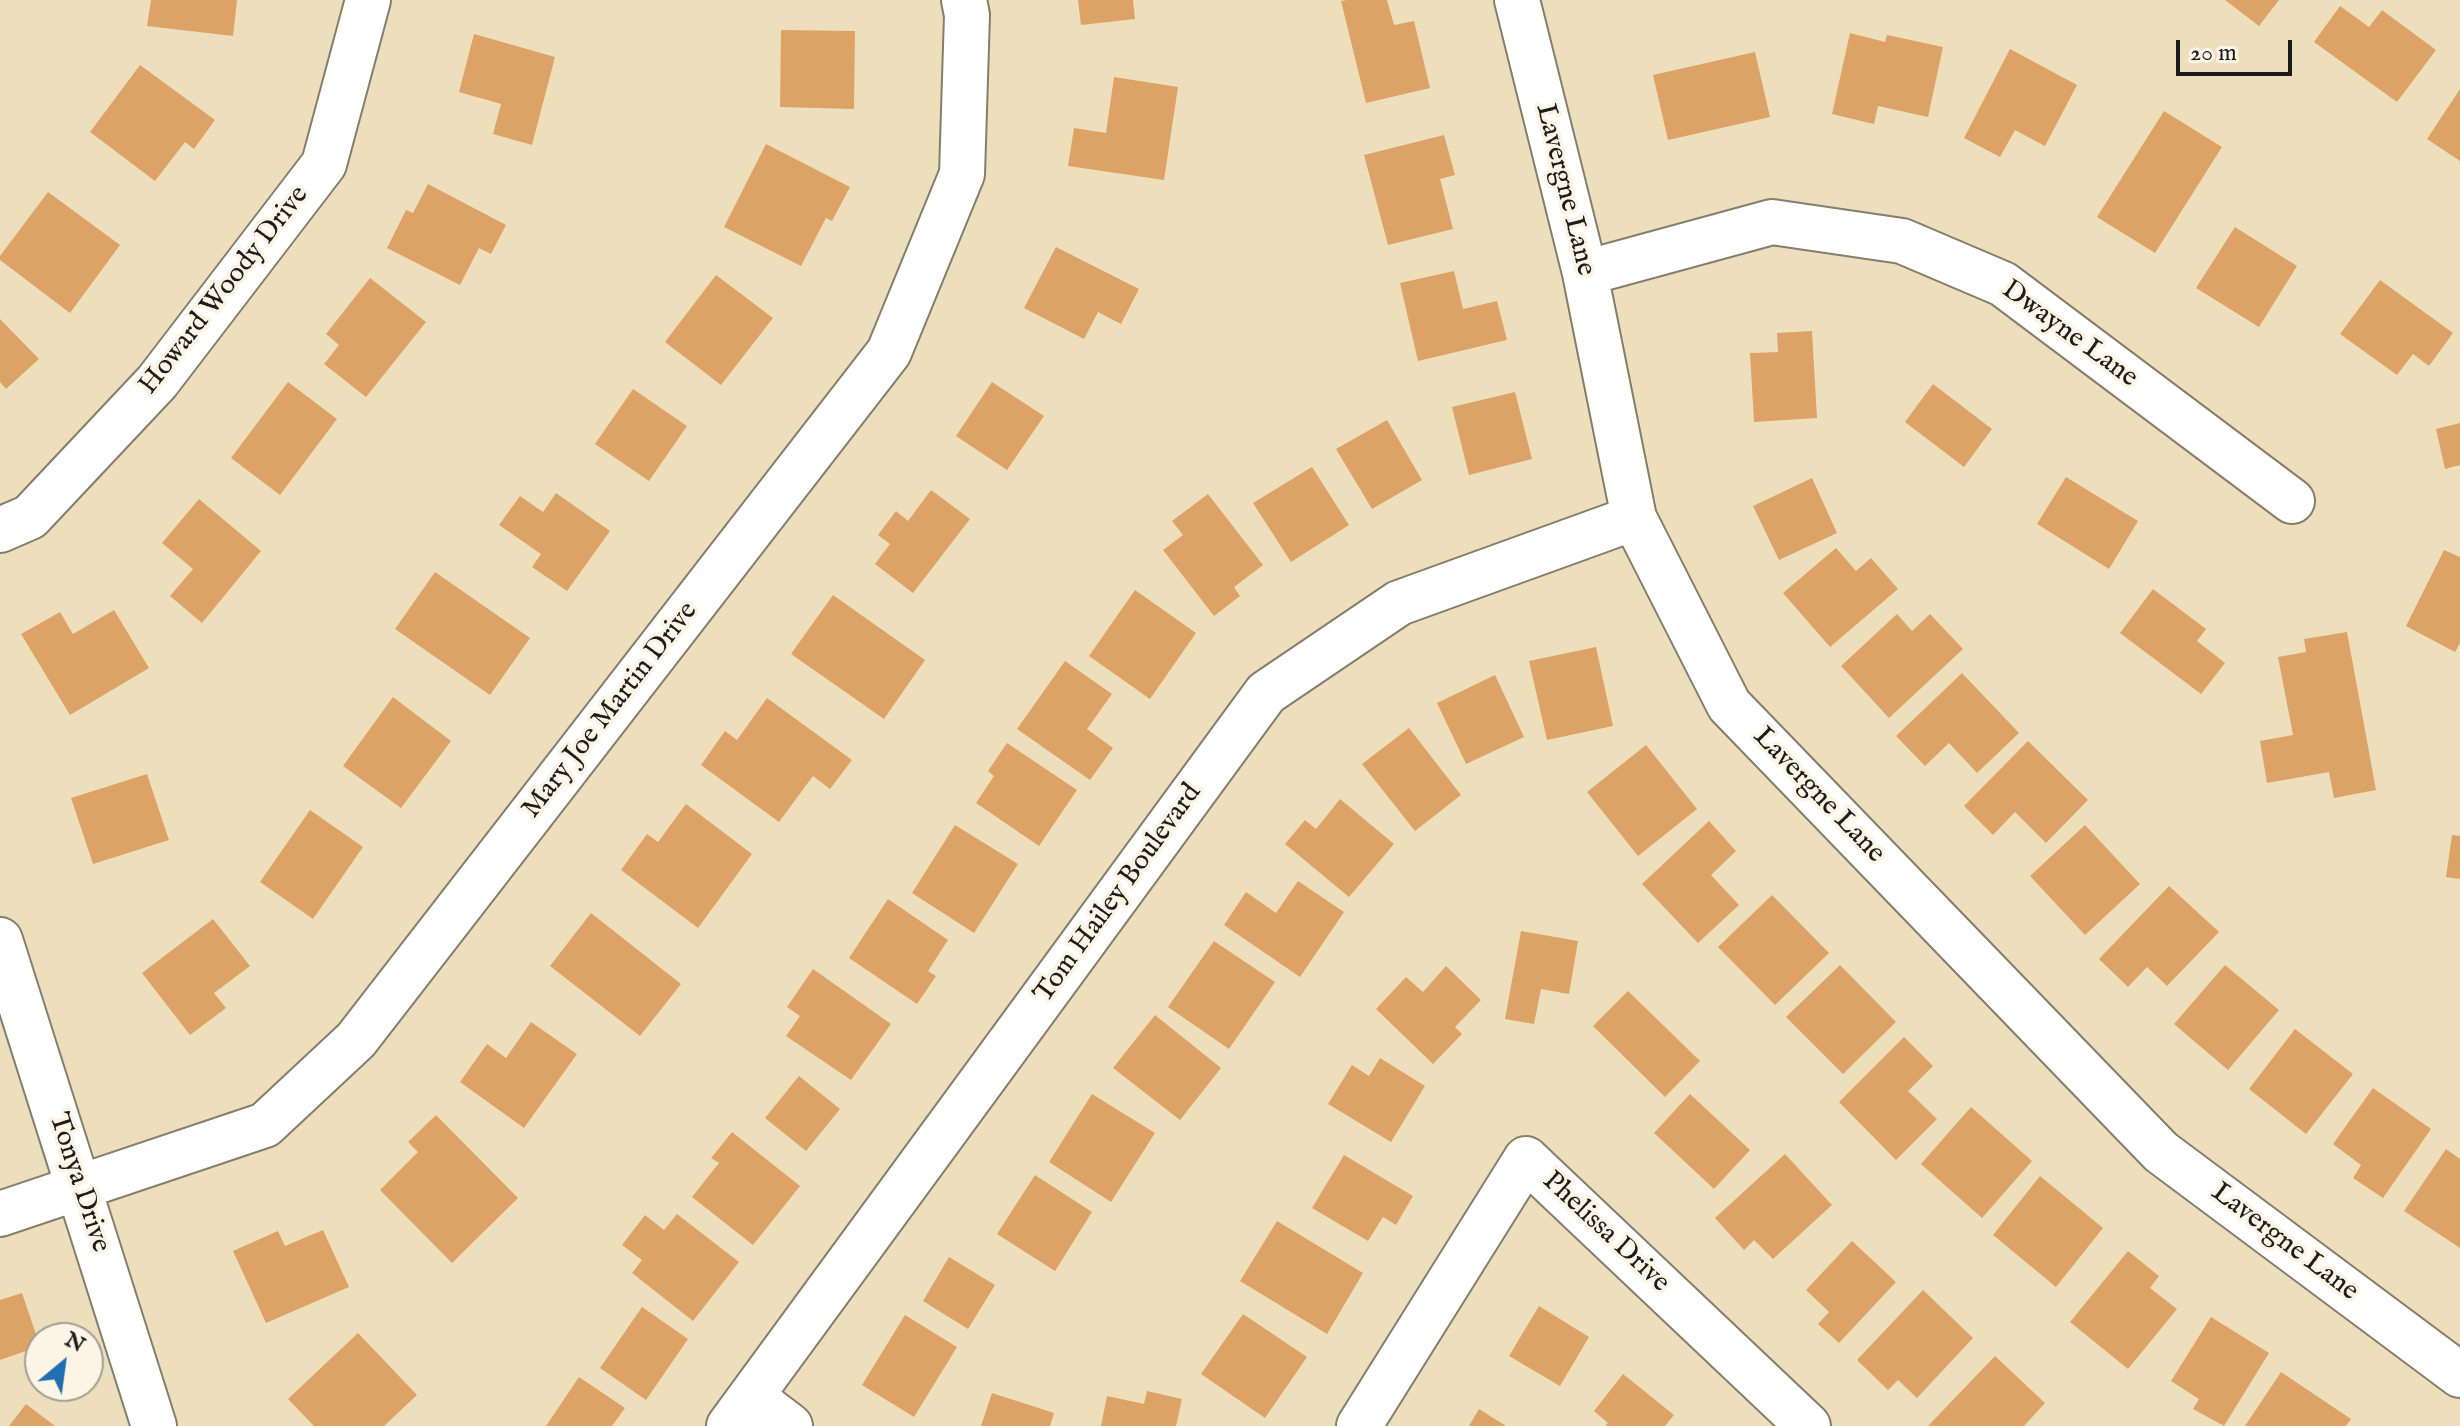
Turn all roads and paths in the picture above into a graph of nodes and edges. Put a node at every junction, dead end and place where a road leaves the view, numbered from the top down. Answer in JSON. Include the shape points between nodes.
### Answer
{"nodes":[{"id":1,"x":368,"y":0,"type":"edge"},
{"id":2,"x":964,"y":0,"type":"edge"},
{"id":3,"x":1517,"y":0,"type":"edge"},
{"id":4,"x":1585,"y":273,"type":"junction"},
{"id":5,"x":2292,"y":501,"type":"dead end"},
{"id":6,"x":1634,"y":518,"type":"junction"},
{"id":7,"x":0,"y":530,"type":"edge"},
{"id":8,"x":0,"y":940,"type":"edge"},
{"id":9,"x":80,"y":1189,"type":"junction"},
{"id":10,"x":0,"y":1214,"type":"edge"},
{"id":11,"x":2460,"y":1375,"type":"edge"},
{"id":12,"x":740,"y":1412,"type":"edge"},
{"id":13,"x":154,"y":1426,"type":"edge"},
{"id":14,"x":790,"y":1426,"type":"edge"},
{"id":15,"x":1359,"y":1426,"type":"edge"},
{"id":16,"x":1808,"y":1426,"type":"edge"}],
"edges":[{"from":1,"to":7,"type":"street","name":"Howard Woody Drive","via":[[324,164],[157,382],[30,517]]},
{"from":2,"to":9,"type":"street","name":"Mary Joe Martin Drive","via":[[962,174],[889,352],[356,1040],[265,1125]]},
{"from":3,"to":4,"type":"street","name":"Lavergne Lane"},
{"from":4,"to":5,"type":"street","name":"Dwayne Lane","via":[[1772,222],[1902,241],[2003,284]]},
{"from":4,"to":6,"type":"street","name":"Lavergne Lane"},
{"from":6,"to":11,"type":"street","name":"Lavergne Lane","via":[[1729,705],[2161,1152]]},
{"from":6,"to":12,"type":"street","name":"Tom Hailey Boulevard","via":[[1399,603],[1266,693]]},
{"from":8,"to":9,"type":"street","name":"Tonya Drive"},
{"from":9,"to":10,"type":"street","name":"Mary Joe Martin Drive"},
{"from":9,"to":13,"type":"street","name":"Tonya Drive"},
{"from":12,"to":14,"type":"street"},
{"from":15,"to":16,"type":"street","name":"Phelissa Drive","via":[[1526,1159]]}]}
